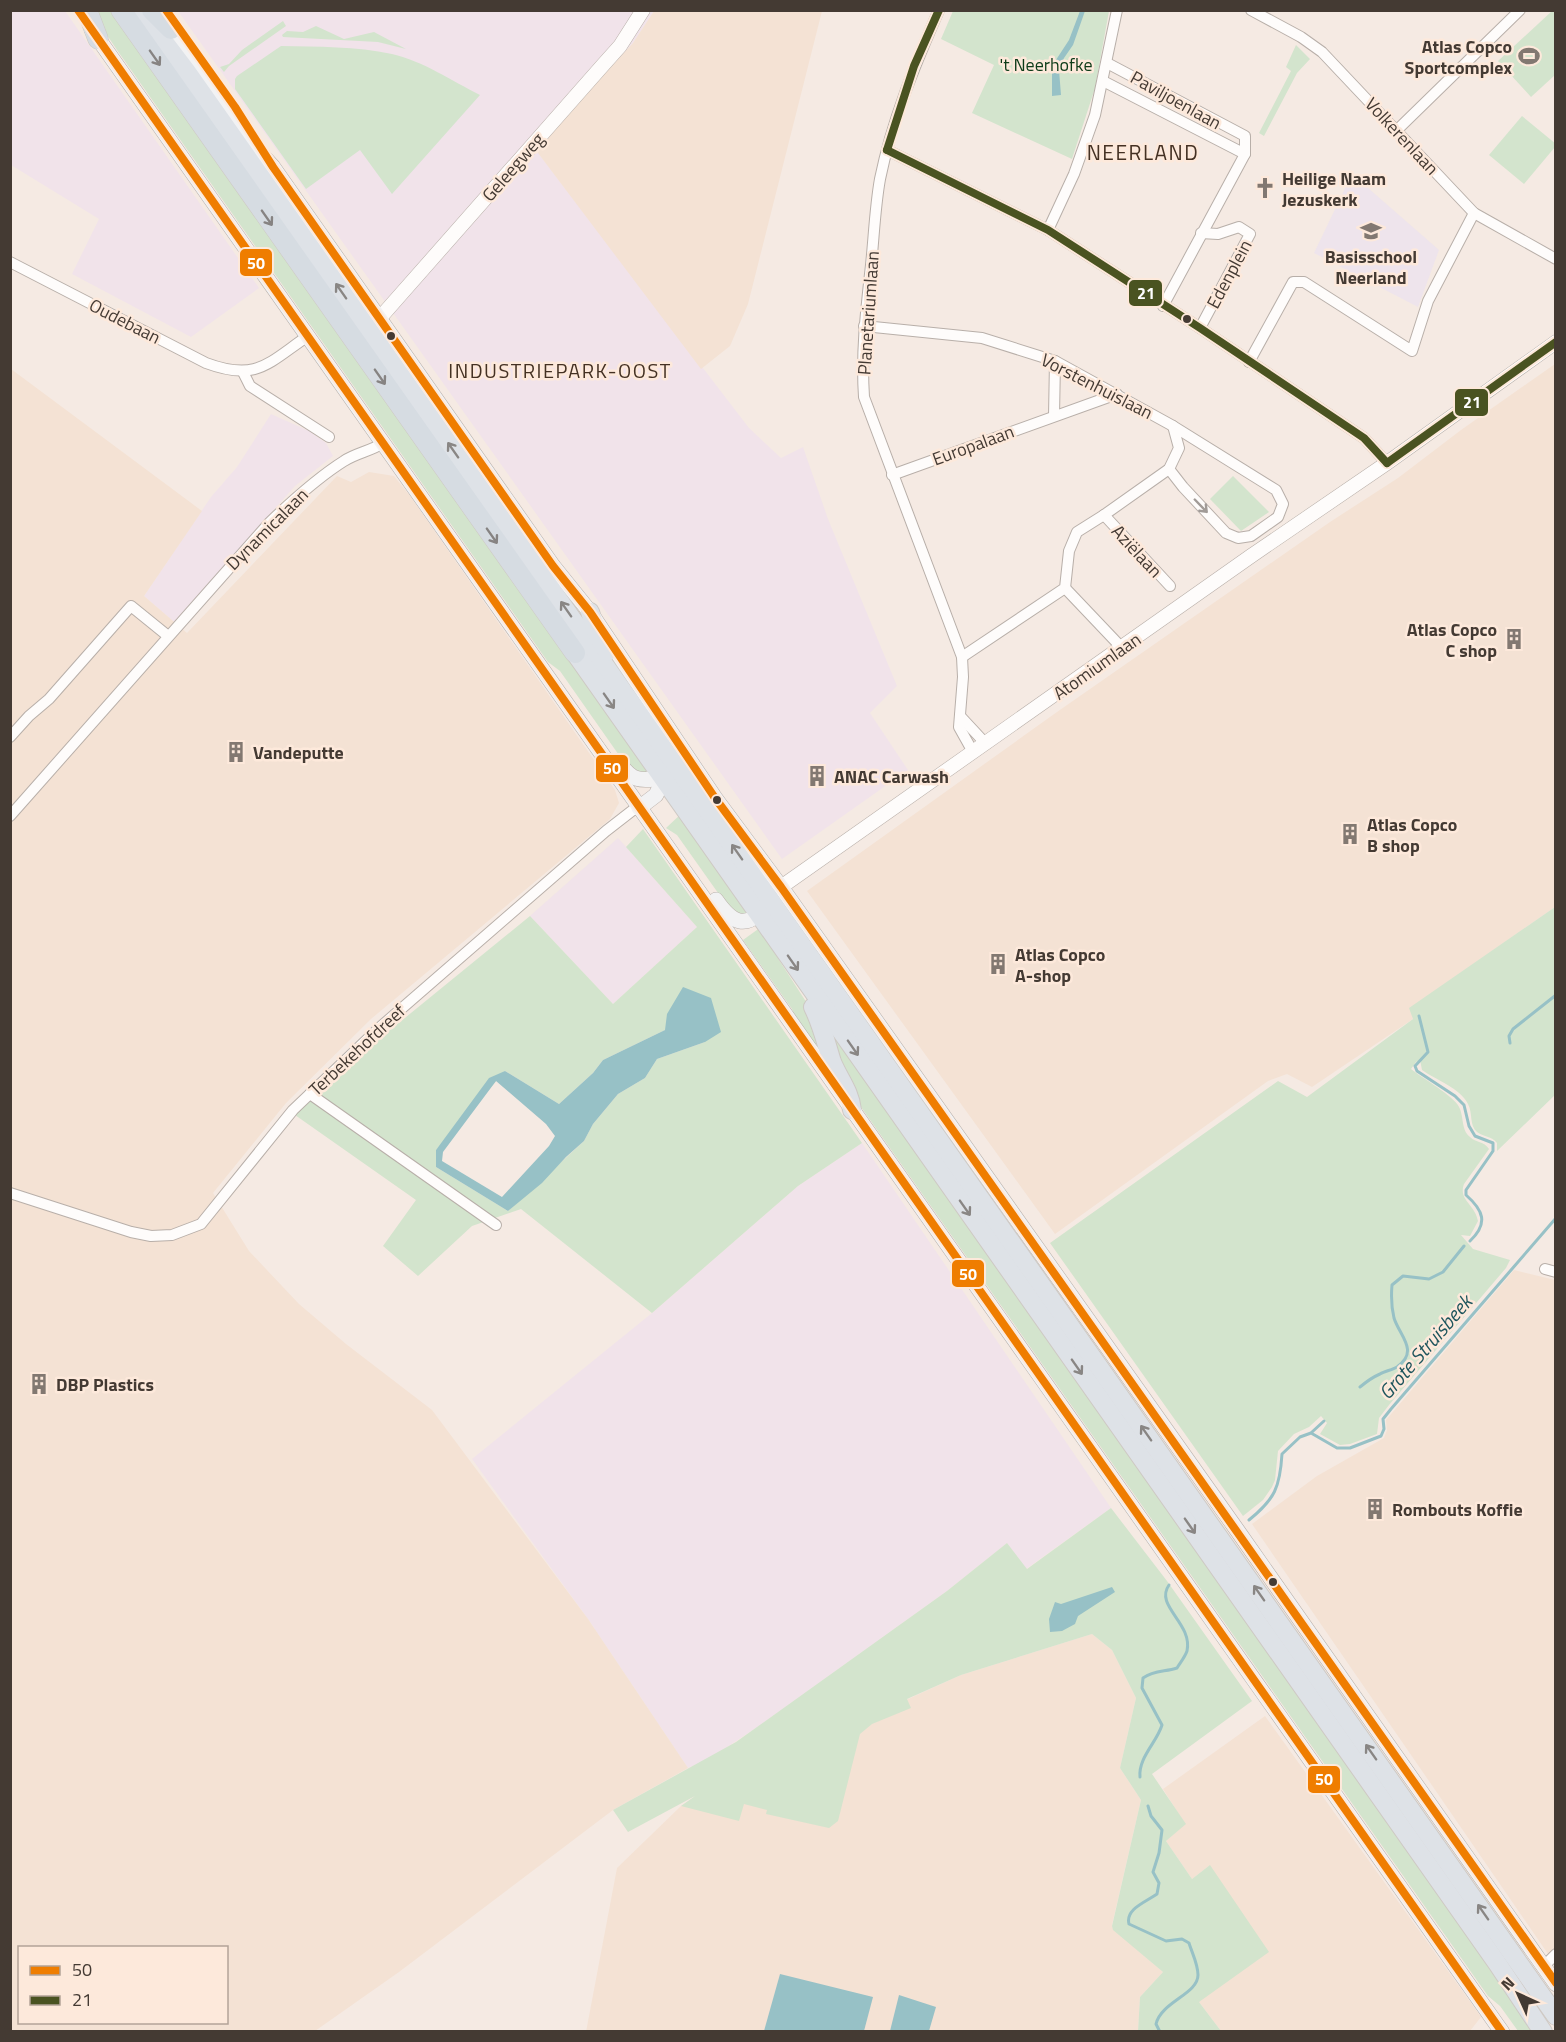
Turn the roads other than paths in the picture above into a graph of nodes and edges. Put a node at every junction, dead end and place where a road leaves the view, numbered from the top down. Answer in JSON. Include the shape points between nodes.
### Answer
{"nodes":[{"id":1,"x":78,"y":10,"type":"edge"},
{"id":2,"x":87,"y":10,"type":"edge"},
{"id":3,"x":121,"y":10,"type":"edge"},
{"id":4,"x":140,"y":10,"type":"edge"},
{"id":5,"x":152,"y":10,"type":"edge"},
{"id":6,"x":158,"y":10,"type":"edge"},
{"id":7,"x":643,"y":10,"type":"edge"},
{"id":8,"x":939,"y":10,"type":"edge"},
{"id":9,"x":1117,"y":10,"type":"edge"},
{"id":10,"x":1251,"y":10,"type":"edge"},
{"id":11,"x":1520,"y":10,"type":"edge"},
{"id":12,"x":169,"y":20,"type":"edge"},
{"id":13,"x":98,"y":39,"type":"junction"},
{"id":14,"x":1107,"y":63,"type":"junction"},
{"id":15,"x":1103,"y":81,"type":"junction"},
{"id":16,"x":1396,"y":131,"type":"junction"},
{"id":17,"x":887,"y":150,"type":"junction"},
{"id":18,"x":1245,"y":154,"type":"junction"},
{"id":19,"x":1474,"y":213,"type":"junction"},
{"id":20,"x":1048,"y":230,"type":"junction"},
{"id":21,"x":1202,"y":233,"type":"junction"},
{"id":22,"x":1556,"y":259,"type":"edge"},
{"id":23,"x":10,"y":262,"type":"edge"},
{"id":24,"x":1163,"y":306,"type":"junction"},
{"id":25,"x":379,"y":319,"type":"junction"},
{"id":26,"x":864,"y":326,"type":"junction"},
{"id":27,"x":1200,"y":328,"type":"junction"},
{"id":28,"x":308,"y":336,"type":"junction"},
{"id":29,"x":1556,"y":342,"type":"edge"},
{"id":30,"x":1055,"y":361,"type":"junction"},
{"id":31,"x":1249,"y":362,"type":"junction"},
{"id":32,"x":243,"y":372,"type":"junction"},
{"id":33,"x":1117,"y":394,"type":"junction"},
{"id":34,"x":1054,"y":416,"type":"junction"},
{"id":35,"x":1173,"y":426,"type":"junction"},
{"id":36,"x":328,"y":437,"type":"dead end"},
{"id":37,"x":383,"y":443,"type":"junction"},
{"id":38,"x":1387,"y":463,"type":"junction"},
{"id":39,"x":1169,"y":468,"type":"junction"},
{"id":40,"x":892,"y":475,"type":"junction"},
{"id":41,"x":1104,"y":515,"type":"junction"},
{"id":42,"x":1170,"y":586,"type":"dead end"},
{"id":43,"x":1065,"y":588,"type":"junction"},
{"id":44,"x":590,"y":612,"type":"junction"},
{"id":45,"x":168,"y":636,"type":"junction"},
{"id":46,"x":1122,"y":648,"type":"junction"},
{"id":47,"x":575,"y":653,"type":"joint"},
{"id":48,"x":962,"y":657,"type":"junction"},
{"id":49,"x":612,"y":674,"type":"junction"},
{"id":50,"x":960,"y":717,"type":"junction"},
{"id":51,"x":10,"y":737,"type":"edge"},
{"id":52,"x":590,"y":737,"type":"junction"},
{"id":53,"x":986,"y":744,"type":"junction"},
{"id":54,"x":973,"y":752,"type":"junction"},
{"id":55,"x":671,"y":759,"type":"junction"},
{"id":56,"x":663,"y":778,"type":"junction"},
{"id":57,"x":639,"y":808,"type":"junction"},
{"id":58,"x":10,"y":816,"type":"edge"},
{"id":59,"x":659,"y":837,"type":"junction"},
{"id":60,"x":770,"y":901,"type":"junction"},
{"id":61,"x":807,"y":983,"type":"junction"},
{"id":62,"x":310,"y":1094,"type":"junction"},
{"id":63,"x":852,"y":1110,"type":"junction"},
{"id":64,"x":10,"y":1193,"type":"edge"},
{"id":65,"x":496,"y":1225,"type":"dead end"},
{"id":66,"x":1556,"y":1954,"type":"edge"},
{"id":67,"x":1543,"y":1967,"type":"junction"},
{"id":68,"x":1556,"y":1984,"type":"edge"},
{"id":69,"x":1556,"y":2016,"type":"edge"},
{"id":70,"x":1502,"y":2031,"type":"edge"},
{"id":71,"x":1543,"y":2031,"type":"edge"}],
"edges":[{"from":1,"to":13,"type":"main road"},
{"from":2,"to":13,"type":"highway"},
{"from":3,"to":47,"type":"highway","one_way":true},
{"from":49,"to":4,"type":"highway","one_way":true},
{"from":5,"to":12,"type":"highway"},
{"from":6,"to":12,"type":"main road"},
{"from":7,"to":25,"type":"street","name":"Geleegweg","via":[[609,59]]},
{"from":8,"to":17,"type":"street","name":"Planetariumlaan","via":[[914,66]]},
{"from":9,"to":14,"type":"street"},
{"from":10,"to":16,"type":"street","name":"Volkerenlaan","via":[[1322,52]]},
{"from":11,"to":16,"type":"street"},
{"from":12,"to":25,"type":"main road","via":[[252,144],[273,167]]},
{"from":13,"to":28,"type":"main road"},
{"from":14,"to":15,"type":"street"},
{"from":14,"to":18,"type":"street","name":"Paviljoenlaan","via":[[1245,136]]},
{"from":15,"to":18,"type":"street","name":"Paviljoenlaan"},
{"from":15,"to":20,"type":"street","via":[[1074,174]]},
{"from":16,"to":19,"type":"street","name":"Volkerenlaan"},
{"from":17,"to":20,"type":"street"},
{"from":17,"to":26,"type":"street","name":"Planetariumlaan"},
{"from":18,"to":21,"type":"street"},
{"from":19,"to":22,"type":"street","name":"Volkerenlaan"},
{"from":19,"to":31,"type":"street","via":[[1428,301],[1412,351],[1304,282],[1293,282]]},
{"from":20,"to":24,"type":"street"},
{"from":21,"to":24,"type":"street"},
{"from":21,"to":27,"type":"street","name":"Edenplein","via":[[1218,234],[1239,227],[1251,234]]},
{"from":23,"to":32,"type":"street","name":"Oudebaan","via":[[206,363]]},
{"from":24,"to":27,"type":"street"},
{"from":25,"to":44,"type":"main road","via":[[553,566]]},
{"from":26,"to":30,"type":"street","name":"Vorstenhuislaan","via":[[982,338]]},
{"from":26,"to":40,"type":"street","name":"Planetariumlaan","via":[[864,397]]},
{"from":27,"to":31,"type":"street"},
{"from":28,"to":32,"type":"street","via":[[261,367]]},
{"from":28,"to":37,"type":"main road"},
{"from":29,"to":38,"type":"street","name":"Atomiumlaan"},
{"from":30,"to":33,"type":"street","name":"Vorstenhuislaan"},
{"from":30,"to":34,"type":"street"},
{"from":31,"to":38,"type":"street","via":[[1364,438]]},
{"from":32,"to":36,"type":"street","via":[[249,386]]},
{"from":33,"to":34,"type":"street","name":"Europalaan"},
{"from":33,"to":35,"type":"street","name":"Vorstenhuislaan"},
{"from":34,"to":40,"type":"street","name":"Europalaan"},
{"from":35,"to":39,"type":"street","via":[[1179,448]]},
{"from":39,"to":35,"type":"street","name":"Vorstenhuislaan","one_way":true,"via":[[1226,533],[1238,538],[1251,536],[1278,517],[1283,504],[1276,490]]},
{"from":37,"to":45,"type":"street","name":"Dynamicalaan","via":[[347,459],[302,492],[249,543]]},
{"from":37,"to":52,"type":"main road"},
{"from":38,"to":46,"type":"street","name":"Atomiumlaan"},
{"from":39,"to":41,"type":"street"},
{"from":40,"to":48,"type":"street","name":"Planetariumlaan"},
{"from":41,"to":42,"type":"street","name":"Aziëlaan"},
{"from":41,"to":43,"type":"street","via":[[1077,532],[1069,551]]},
{"from":43,"to":46,"type":"street"},
{"from":43,"to":48,"type":"street"},
{"from":44,"to":49,"type":"highway","via":[[609,656]]},
{"from":44,"to":60,"type":"main road","via":[[716,798]]},
{"from":45,"to":51,"type":"street","via":[[131,606]]},
{"from":45,"to":58,"type":"street","name":"Dynamicalaan"},
{"from":46,"to":53,"type":"street","name":"Atomiumlaan"},
{"from":47,"to":56,"type":"highway","one_way":true},
{"from":48,"to":50,"type":"street","name":"Planetariumlaan"},
{"from":49,"to":55,"type":"highway"},
{"from":50,"to":53,"type":"street"},
{"from":50,"to":54,"type":"street","name":"Planetariumlaan","via":[[958,727]]},
{"from":52,"to":56,"type":"main road","via":[[607,746],[634,779]]},
{"from":52,"to":57,"type":"main road"},
{"from":53,"to":54,"type":"street","name":"Atomiumlaan"},
{"from":54,"to":60,"type":"street","name":"Atomiumlaan"},
{"from":55,"to":56,"type":"main road","name":"Terbekehofdreef"},
{"from":60,"to":55,"type":"highway","one_way":true},
{"from":56,"to":57,"type":"main road","name":"Terbekehofdreef","via":[[656,795]]},
{"from":56,"to":60,"type":"highway"},
{"from":57,"to":59,"type":"main road"},
{"from":57,"to":62,"type":"street","name":"Terbekehofdreef","via":[[606,831],[378,1029]]},
{"from":59,"to":60,"type":"main road","name":"Atomiumlaan","via":[[685,856],[733,919],[749,921]]},
{"from":59,"to":63,"type":"main road"},
{"from":60,"to":61,"type":"highway","one_way":true},
{"from":60,"to":67,"type":"main road","via":[[1237,1530]]},
{"from":69,"to":60,"type":"highway","one_way":true},
{"from":61,"to":63,"type":"highway","via":[[806,994],[851,1097]]},
{"from":61,"to":71,"type":"highway","one_way":true},
{"from":62,"to":64,"type":"street","name":"Terbekehofdreef","via":[[201,1224],[172,1235],[131,1232]]},
{"from":62,"to":65,"type":"street"},
{"from":63,"to":70,"type":"main road"},
{"from":66,"to":67,"type":"street"},
{"from":67,"to":68,"type":"main road"}]}
